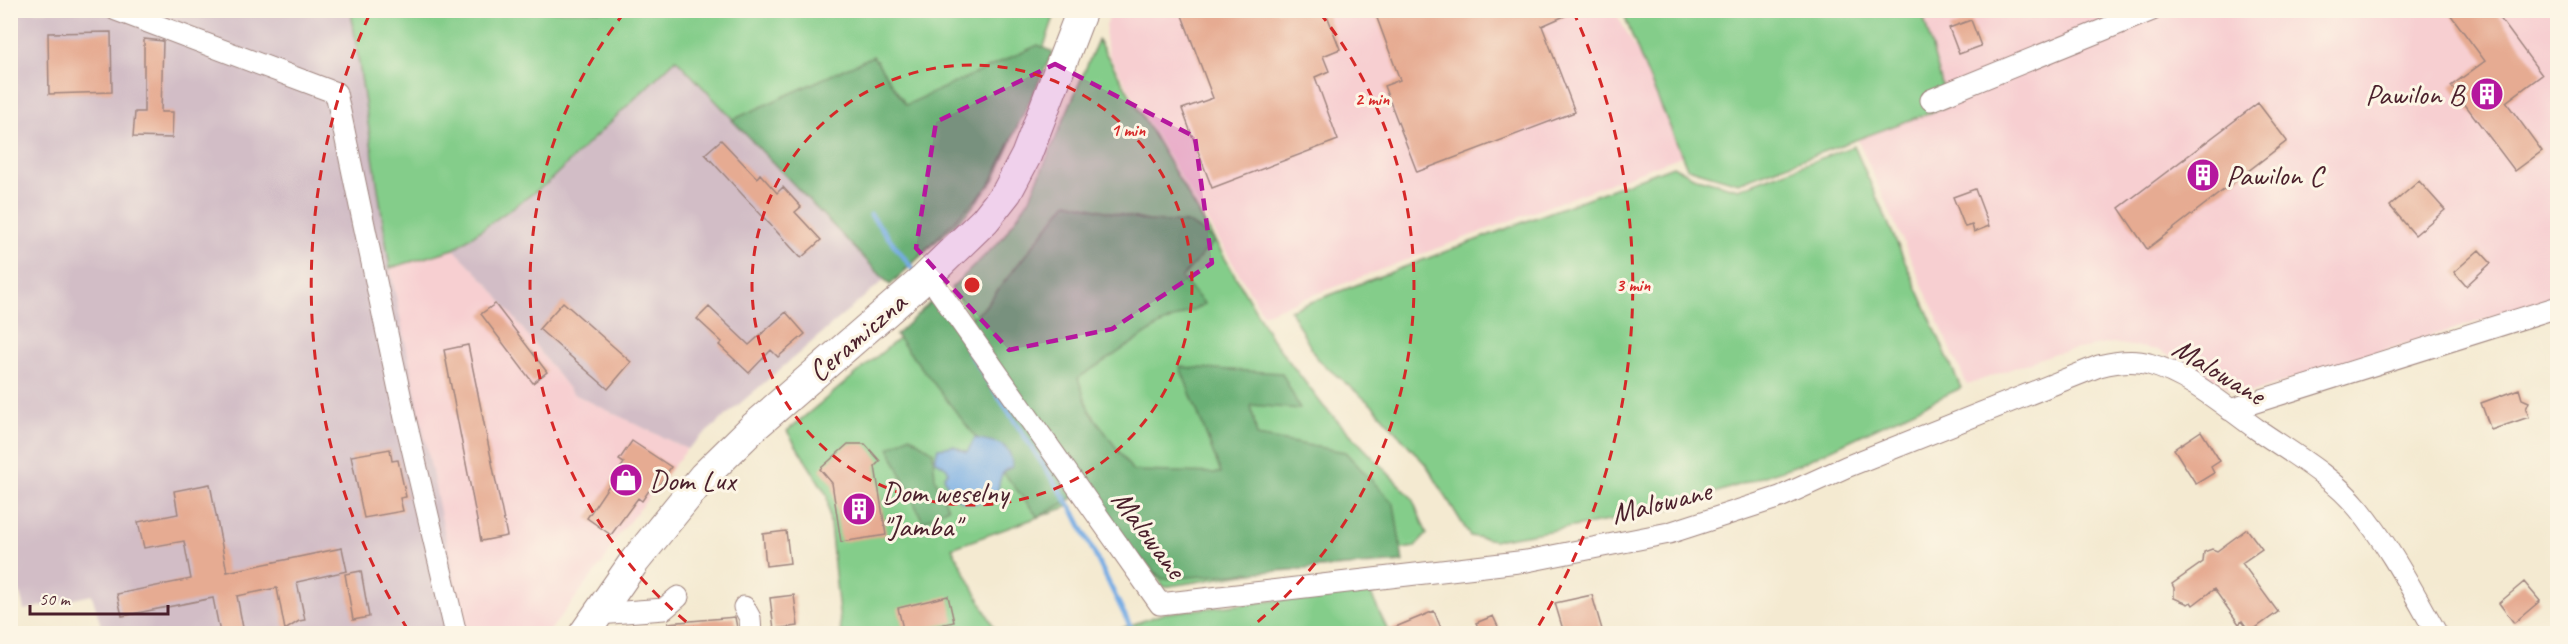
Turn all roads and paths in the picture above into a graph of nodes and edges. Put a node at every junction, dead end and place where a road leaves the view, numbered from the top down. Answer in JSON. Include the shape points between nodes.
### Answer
{"nodes":[{"id":1,"x":116,"y":10,"type":"edge"},
{"id":2,"x":1082,"y":10,"type":"edge"},
{"id":3,"x":2152,"y":10,"type":"edge"},
{"id":4,"x":1931,"y":100,"type":"dead end"},
{"id":5,"x":922,"y":281,"type":"junction"},
{"id":6,"x":2558,"y":307,"type":"edge"},
{"id":7,"x":2230,"y":410,"type":"junction"},
{"id":8,"x":678,"y":597,"type":"dead end"},
{"id":9,"x":744,"y":607,"type":"dead end"},
{"id":10,"x":591,"y":624,"type":"edge"},
{"id":11,"x":456,"y":633,"type":"edge"},
{"id":12,"x":751,"y":633,"type":"edge"},
{"id":13,"x":2437,"y":633,"type":"edge"}],
"edges":[{"from":1,"to":11,"type":"street","via":[[336,93],[405,418]]},
{"from":2,"to":5,"type":"street","name":"Ceramiczna","via":[[1026,156],[1007,192],[985,220]]},
{"from":3,"to":4,"type":"street"},
{"from":5,"to":7,"type":"street","name":"Malowane","via":[[937,288],[1160,604],[1527,561],[1669,533],[1780,497],[1846,467],[2112,363],[2147,363],[2175,374]]},
{"from":5,"to":10,"type":"street","name":"Ceramiczna","via":[[755,426],[704,477],[634,561]]},
{"from":6,"to":7,"type":"street"},
{"from":7,"to":13,"type":"street","name":"Malowane","via":[[2330,480],[2359,508]]},
{"from":8,"to":10,"type":"street","via":[[664,609]]},
{"from":9,"to":12,"type":"street"}]}
